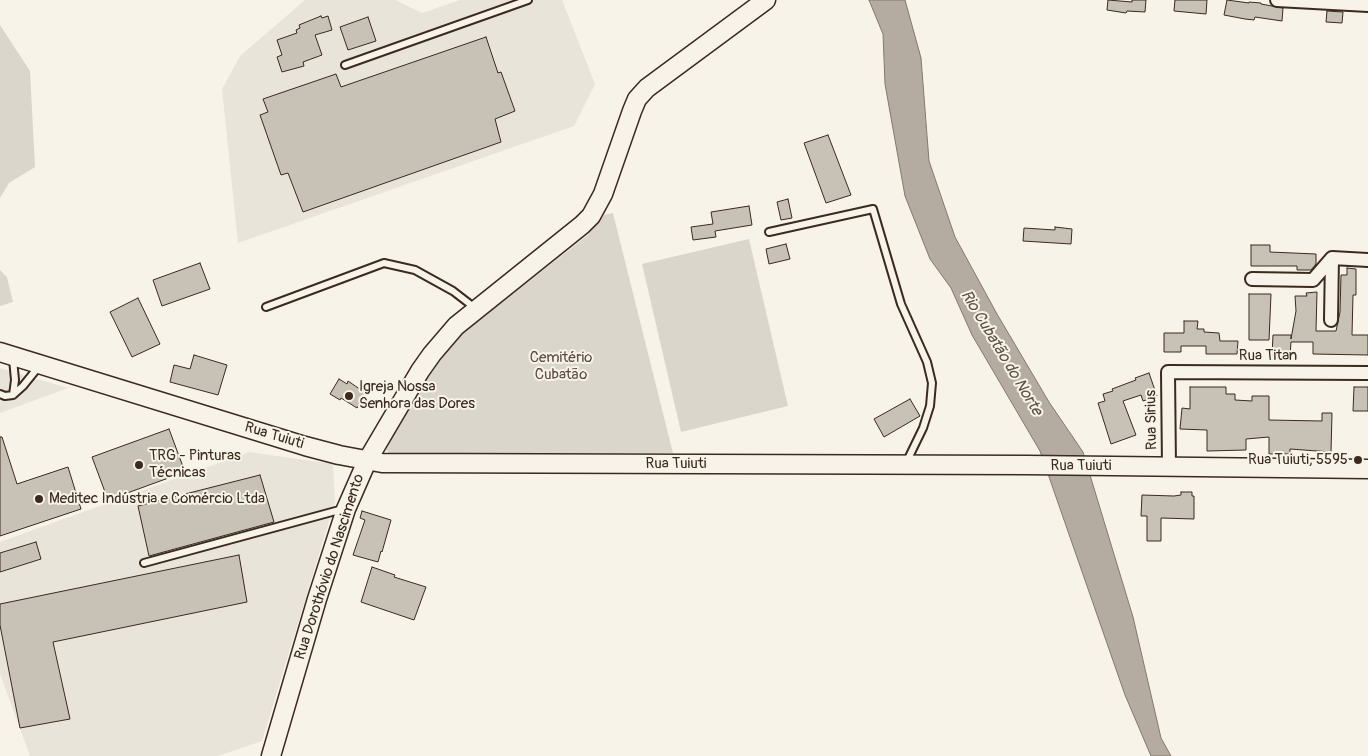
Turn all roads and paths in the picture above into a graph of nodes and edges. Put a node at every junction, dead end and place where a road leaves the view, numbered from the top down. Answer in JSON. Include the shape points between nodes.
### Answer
{"nodes":[{"id":1,"x":528,"y":0,"type":"edge"},
{"id":2,"x":1277,"y":0,"type":"edge"},
{"id":3,"x":760,"y":2,"type":"edge"},
{"id":4,"x":1368,"y":6,"type":"edge"},
{"id":5,"x":345,"y":65,"type":"dead end"},
{"id":6,"x":769,"y":232,"type":"dead end"},
{"id":7,"x":1332,"y":258,"type":"junction"},
{"id":8,"x":1368,"y":260,"type":"edge"},
{"id":9,"x":1252,"y":279,"type":"dead end"},
{"id":10,"x":266,"y":307,"type":"dead end"},
{"id":11,"x":476,"y":309,"type":"junction"},
{"id":12,"x":1331,"y":320,"type":"dead end"},
{"id":13,"x":6,"y":354,"type":"edge"},
{"id":14,"x":41,"y":364,"type":"junction"},
{"id":15,"x":1168,"y":372,"type":"joint"},
{"id":16,"x":1368,"y":373,"type":"edge"},
{"id":17,"x":0,"y":394,"type":"edge"},
{"id":18,"x":13,"y":395,"type":"junction"},
{"id":19,"x":367,"y":461,"type":"junction"},
{"id":20,"x":906,"y":464,"type":"junction"},
{"id":21,"x":1168,"y":467,"type":"junction"},
{"id":22,"x":1368,"y":469,"type":"edge"},
{"id":23,"x":346,"y":508,"type":"junction"},
{"id":24,"x":144,"y":562,"type":"dead end"},
{"id":25,"x":271,"y":756,"type":"edge"}],
"edges":[{"from":1,"to":5,"type":"lane"},
{"from":2,"to":4,"type":"street"},
{"from":3,"to":11,"type":"main road","name":"Rua Dorothóvio do Nascimento","via":[[647,88],[637,99],[603,194],[591,216]]},
{"from":6,"to":20,"type":"lane","via":[[872,209],[901,304],[927,362],[932,383],[930,406],[923,428]]},
{"from":7,"to":8,"type":"street"},
{"from":7,"to":9,"type":"street","via":[[1312,280]]},
{"from":7,"to":12,"type":"street"},
{"from":10,"to":11,"type":"lane","via":[[384,263],[415,270],[453,291]]},
{"from":11,"to":19,"type":"main road","name":"Rua Dorothóvio do Nascimento","via":[[432,354]]},
{"from":13,"to":14,"type":"main road","name":"Rua Tuiuti"},
{"from":13,"to":18,"type":"lane","via":[[15,380]]},
{"from":14,"to":18,"type":"lane"},
{"from":14,"to":19,"type":"main road","name":"Rua Tuiuti","via":[[305,446]]},
{"from":15,"to":16,"type":"street","name":"Rua Titan"},
{"from":15,"to":21,"type":"street","name":"Rua Sirius"},
{"from":17,"to":18,"type":"lane"},
{"from":19,"to":20,"type":"main road","name":"Rua Tuiuti","via":[[400,464]]},
{"from":19,"to":23,"type":"main road","name":"Rua Dorothóvio do Nascimento"},
{"from":20,"to":21,"type":"main road","name":"Rua Tuiuti"},
{"from":21,"to":22,"type":"main road","name":"Rua Tuiuti"},
{"from":23,"to":24,"type":"lane"},
{"from":23,"to":25,"type":"main road","name":"Rua Dorothóvio do Nascimento"}]}
